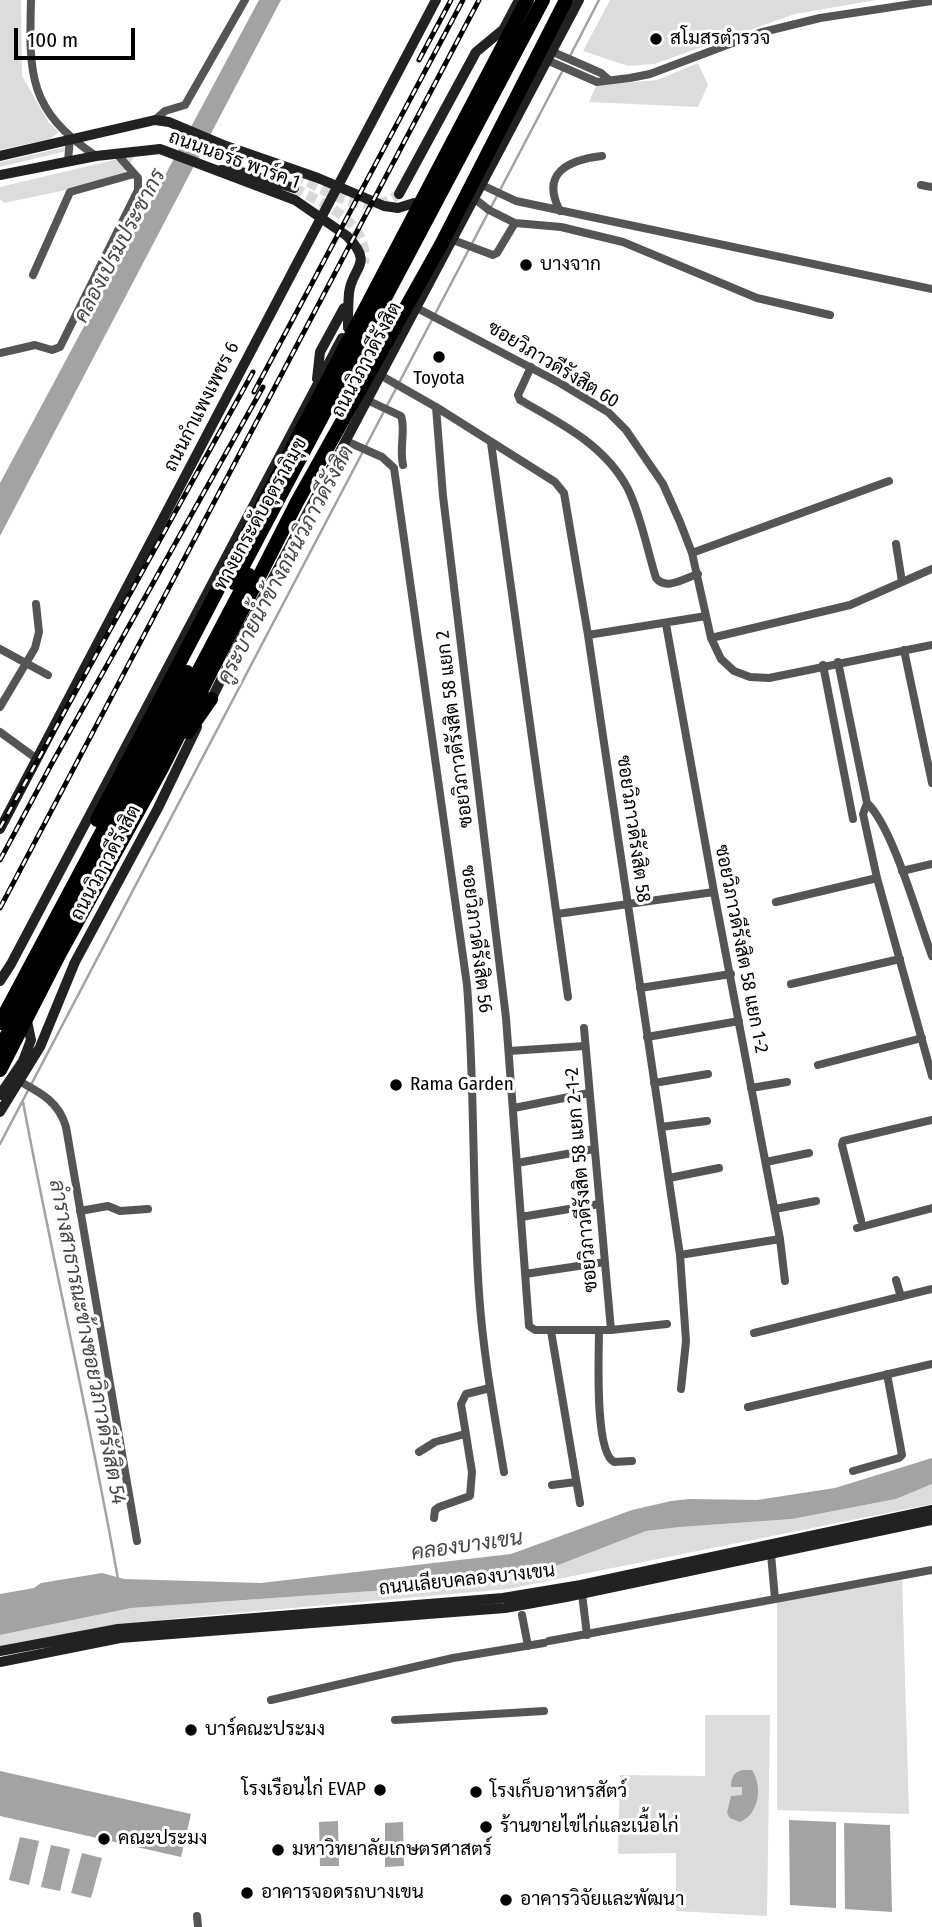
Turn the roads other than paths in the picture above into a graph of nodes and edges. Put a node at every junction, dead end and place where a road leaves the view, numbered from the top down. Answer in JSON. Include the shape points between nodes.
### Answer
{"nodes":[{"id":1,"x":30,"y":0,"type":"edge"},
{"id":2,"x":245,"y":0,"type":"edge"},
{"id":3,"x":436,"y":0,"type":"edge"},
{"id":4,"x":519,"y":0,"type":"edge"},
{"id":5,"x":527,"y":0,"type":"edge"},
{"id":6,"x":543,"y":0,"type":"edge"},
{"id":7,"x":558,"y":0,"type":"edge"},
{"id":8,"x":566,"y":0,"type":"edge"},
{"id":9,"x":579,"y":0,"type":"edge"},
{"id":10,"x":932,"y":1,"type":"edge"},
{"id":11,"x":505,"y":27,"type":"junction"},
{"id":12,"x":503,"y":44,"type":"junction"},
{"id":13,"x":561,"y":61,"type":"junction"},
{"id":14,"x":155,"y":120,"type":"junction"},
{"id":15,"x":70,"y":138,"type":"junction"},
{"id":16,"x":226,"y":146,"type":"junction"},
{"id":17,"x":116,"y":153,"type":"junction"},
{"id":18,"x":0,"y":156,"type":"edge"},
{"id":19,"x":96,"y":156,"type":"junction"},
{"id":20,"x":601,"y":156,"type":"dead end"},
{"id":21,"x":68,"y":161,"type":"junction"},
{"id":22,"x":214,"y":170,"type":"junction"},
{"id":23,"x":134,"y":174,"type":"junction"},
{"id":24,"x":0,"y":175,"type":"edge"},
{"id":25,"x":295,"y":175,"type":"tunnel mouth"},
{"id":26,"x":337,"y":185,"type":"junction"},
{"id":27,"x":921,"y":185,"type":"dead end"},
{"id":28,"x":932,"y":187,"type":"edge"},
{"id":29,"x":294,"y":188,"type":"tunnel mouth"},
{"id":30,"x":487,"y":188,"type":"junction"},
{"id":31,"x":399,"y":194,"type":"tunnel mouth"},
{"id":32,"x":414,"y":202,"type":"junction"},
{"id":33,"x":479,"y":203,"type":"junction"},
{"id":34,"x":560,"y":211,"type":"junction"},
{"id":35,"x":320,"y":217,"type":"junction"},
{"id":36,"x":515,"y":223,"type":"junction"},
{"id":37,"x":458,"y":242,"type":"junction"},
{"id":38,"x":33,"y":275,"type":"dead end"},
{"id":39,"x":932,"y":289,"type":"edge"},
{"id":40,"x":344,"y":307,"type":"dead end"},
{"id":41,"x":417,"y":307,"type":"junction"},
{"id":42,"x":830,"y":315,"type":"dead end"},
{"id":43,"x":348,"y":328,"type":"junction"},
{"id":44,"x":0,"y":353,"type":"edge"},
{"id":45,"x":531,"y":367,"type":"junction"},
{"id":46,"x":380,"y":375,"type":"junction"},
{"id":47,"x":316,"y":384,"type":"junction"},
{"id":48,"x":372,"y":403,"type":"junction"},
{"id":49,"x":436,"y":407,"type":"junction"},
{"id":50,"x":351,"y":443,"type":"junction"},
{"id":51,"x":491,"y":443,"type":"junction"},
{"id":52,"x":403,"y":465,"type":"dead end"},
{"id":53,"x":890,"y":481,"type":"dead end"},
{"id":54,"x":896,"y":544,"type":"dead end"},
{"id":55,"x":692,"y":553,"type":"junction"},
{"id":56,"x":932,"y":569,"type":"edge"},
{"id":57,"x":698,"y":574,"type":"junction"},
{"id":58,"x":902,"y":582,"type":"junction"},
{"id":59,"x":36,"y":604,"type":"dead end"},
{"id":60,"x":706,"y":616,"type":"junction"},
{"id":61,"x":666,"y":624,"type":"junction"},
{"id":62,"x":588,"y":635,"type":"junction"},
{"id":63,"x":711,"y":638,"type":"junction"},
{"id":64,"x":932,"y":645,"type":"edge"},
{"id":65,"x":0,"y":649,"type":"edge"},
{"id":66,"x":904,"y":650,"type":"junction"},
{"id":67,"x":838,"y":662,"type":"junction"},
{"id":68,"x":26,"y":663,"type":"junction"},
{"id":69,"x":823,"y":665,"type":"junction"},
{"id":70,"x":48,"y":675,"type":"dead end"},
{"id":71,"x":161,"y":682,"type":"junction"},
{"id":72,"x":211,"y":699,"type":"junction"},
{"id":73,"x":0,"y":707,"type":"edge"},
{"id":74,"x":0,"y":732,"type":"edge"},
{"id":75,"x":132,"y":751,"type":"junction"},
{"id":76,"x":37,"y":759,"type":"junction"},
{"id":77,"x":162,"y":768,"type":"junction"},
{"id":78,"x":932,"y":783,"type":"edge"},
{"id":79,"x":867,"y":803,"type":"junction"},
{"id":80,"x":853,"y":819,"type":"dead end"},
{"id":81,"x":0,"y":829,"type":"edge"},
{"id":82,"x":932,"y":864,"type":"edge"},
{"id":83,"x":902,"y":871,"type":"junction"},
{"id":84,"x":877,"y":878,"type":"junction"},
{"id":85,"x":714,"y":892,"type":"junction"},
{"id":86,"x":776,"y":902,"type":"dead end"},
{"id":87,"x":628,"y":904,"type":"junction"},
{"id":88,"x":557,"y":914,"type":"junction"},
{"id":89,"x":931,"y":953,"type":"edge"},
{"id":90,"x":900,"y":958,"type":"junction"},
{"id":91,"x":731,"y":974,"type":"junction"},
{"id":92,"x":0,"y":981,"type":"edge"},
{"id":93,"x":791,"y":984,"type":"dead end"},
{"id":94,"x":640,"y":988,"type":"junction"},
{"id":95,"x":568,"y":997,"type":"dead end"},
{"id":96,"x":0,"y":1009,"type":"edge"},
{"id":97,"x":739,"y":1021,"type":"junction"},
{"id":98,"x":0,"y":1023,"type":"edge"},
{"id":99,"x":584,"y":1028,"type":"dead end"},
{"id":100,"x":647,"y":1037,"type":"junction"},
{"id":101,"x":922,"y":1038,"type":"junction"},
{"id":102,"x":585,"y":1046,"type":"junction"},
{"id":103,"x":0,"y":1048,"type":"edge"},
{"id":104,"x":509,"y":1051,"type":"junction"},
{"id":105,"x":818,"y":1065,"type":"dead end"},
{"id":106,"x":0,"y":1070,"type":"edge"},
{"id":107,"x":708,"y":1074,"type":"dead end"},
{"id":108,"x":932,"y":1076,"type":"edge"},
{"id":109,"x":788,"y":1082,"type":"dead end"},
{"id":110,"x":654,"y":1083,"type":"junction"},
{"id":111,"x":26,"y":1085,"type":"junction"},
{"id":112,"x":751,"y":1088,"type":"junction"},
{"id":113,"x":589,"y":1093,"type":"junction"},
{"id":114,"x":0,"y":1095,"type":"edge"},
{"id":115,"x":514,"y":1108,"type":"junction"},
{"id":116,"x":0,"y":1112,"type":"edge"},
{"id":117,"x":932,"y":1120,"type":"edge"},
{"id":118,"x":707,"y":1121,"type":"dead end"},
{"id":119,"x":661,"y":1127,"type":"junction"},
{"id":120,"x":594,"y":1149,"type":"junction"},
{"id":121,"x":809,"y":1153,"type":"dead end"},
{"id":122,"x":766,"y":1162,"type":"junction"},
{"id":123,"x":517,"y":1163,"type":"junction"},
{"id":124,"x":719,"y":1168,"type":"dead end"},
{"id":125,"x":669,"y":1178,"type":"junction"},
{"id":126,"x":816,"y":1201,"type":"dead end"},
{"id":127,"x":599,"y":1204,"type":"junction"},
{"id":128,"x":932,"y":1208,"type":"edge"},
{"id":129,"x":148,"y":1209,"type":"dead end"},
{"id":130,"x":775,"y":1209,"type":"junction"},
{"id":131,"x":80,"y":1210,"type":"junction"},
{"id":132,"x":521,"y":1217,"type":"junction"},
{"id":133,"x":780,"y":1239,"type":"junction"},
{"id":134,"x":680,"y":1255,"type":"junction"},
{"id":135,"x":605,"y":1262,"type":"junction"},
{"id":136,"x":525,"y":1274,"type":"junction"},
{"id":137,"x":896,"y":1280,"type":"dead end"},
{"id":138,"x":785,"y":1281,"type":"dead end"},
{"id":139,"x":932,"y":1289,"type":"edge"},
{"id":140,"x":901,"y":1297,"type":"junction"},
{"id":141,"x":667,"y":1324,"type":"dead end"},
{"id":142,"x":611,"y":1330,"type":"junction"},
{"id":143,"x":551,"y":1331,"type":"junction"},
{"id":144,"x":599,"y":1331,"type":"junction"},
{"id":145,"x":754,"y":1333,"type":"dead end"},
{"id":146,"x":932,"y":1364,"type":"edge"},
{"id":147,"x":887,"y":1374,"type":"junction"},
{"id":148,"x":490,"y":1388,"type":"junction"},
{"id":149,"x":681,"y":1389,"type":"dead end"},
{"id":150,"x":748,"y":1407,"type":"dead end"},
{"id":151,"x":465,"y":1434,"type":"junction"},
{"id":152,"x":419,"y":1452,"type":"dead end"},
{"id":153,"x":632,"y":1461,"type":"dead end"},
{"id":154,"x":853,"y":1471,"type":"dead end"},
{"id":155,"x":504,"y":1472,"type":"dead end"},
{"id":156,"x":576,"y":1482,"type":"junction"},
{"id":157,"x":552,"y":1485,"type":"dead end"},
{"id":158,"x":580,"y":1503,"type":"dead end"},
{"id":159,"x":932,"y":1510,"type":"edge"},
{"id":160,"x":434,"y":1518,"type":"dead end"},
{"id":161,"x":932,"y":1520,"type":"edge"},
{"id":162,"x":137,"y":1541,"type":"dead end"},
{"id":163,"x":770,"y":1549,"type":"junction"},
{"id":164,"x":932,"y":1570,"type":"edge"},
{"id":165,"x":582,"y":1594,"type":"junction"},
{"id":166,"x":775,"y":1599,"type":"junction"},
{"id":167,"x":522,"y":1615,"type":"dead end"},
{"id":168,"x":587,"y":1635,"type":"junction"},
{"id":169,"x":528,"y":1646,"type":"junction"},
{"id":170,"x":0,"y":1651,"type":"edge"},
{"id":171,"x":0,"y":1662,"type":"edge"},
{"id":172,"x":271,"y":1700,"type":"dead end"},
{"id":173,"x":544,"y":1711,"type":"dead end"},
{"id":174,"x":394,"y":1720,"type":"dead end"},
{"id":175,"x":197,"y":1916,"type":"dead end"},
{"id":176,"x":198,"y":1926,"type":"edge"}],
"edges":[{"from":1,"to":15,"type":"street","via":[[29,57],[35,85]]},
{"from":2,"to":14,"type":"street","via":[[185,105],[165,111]]},
{"from":3,"to":26,"type":"main road","name":"ถนนกำแพงเพชร 6"},
{"from":4,"to":11,"type":"main road","name":"ถนนวิภาวดีรังสิต"},
{"from":4,"to":12,"type":"highway"},
{"from":5,"to":12,"type":"highway","name":"ถนนวิภาวดีรังสิต"},
{"from":6,"to":98,"type":"highway","name":"ทางยกระดับอุตราภิมุข"},
{"from":7,"to":103,"type":"highway","name":"ทางยกระดับอุตราภิมุข"},
{"from":8,"to":77,"type":"highway","name":"ถนนวิภาวดีรังสิต","via":[[442,243],[291,514]]},
{"from":9,"to":13,"type":"main road","name":"ถนนวิภาวดีรังสิต"},
{"from":10,"to":13,"type":"street","via":[[759,33],[650,74],[608,79]]},
{"from":11,"to":31,"type":"main road","via":[[477,52]]},
{"from":11,"to":32,"type":"main road","name":"ถนนวิภาวดีรังสิต"},
{"from":12,"to":75,"type":"highway","name":"ถนนวิภาวดีรังสิต"},
{"from":13,"to":30,"type":"main road","name":"ถนนวิภาวดีรังสิต"},
{"from":14,"to":15,"type":"main road","name":"ถนนนอร์ธ พาร์ค 1"},
{"from":14,"to":16,"type":"main road","name":"ถนนนอร์ธ พาร์ค 1"},
{"from":15,"to":18,"type":"main road","name":"ถนนนอร์ธ พาร์ค 1"},
{"from":15,"to":19,"type":"street"},
{"from":15,"to":21,"type":"street"},
{"from":16,"to":25,"type":"main road"},
{"from":16,"to":26,"type":"main road","name":"ถนนนอร์ธ พาร์ค 1"},
{"from":17,"to":19,"type":"main road","name":"ถนนนอร์ธ พาร์ค 1"},
{"from":17,"to":22,"type":"main road","name":"ถนนนอร์ธ พาร์ค 1","via":[[160,149]]},
{"from":17,"to":23,"type":"street"},
{"from":19,"to":21,"type":"main road","name":"ถนนนอร์ธ พาร์ค 1"},
{"from":20,"to":34,"type":"street","via":[[575,162],[559,172],[553,181]]},
{"from":21,"to":24,"type":"main road","name":"ถนนนอร์ธ พาร์ค 1"},
{"from":22,"to":29,"type":"main road","via":[[238,171]]},
{"from":22,"to":35,"type":"main road","name":"ถนนนอร์ธ พาร์ค 1","via":[[295,200]]},
{"from":23,"to":38,"type":"street","via":[[70,192]]},
{"from":23,"to":44,"type":"street","via":[[138,190],[60,347],[35,345]]},
{"from":26,"to":32,"type":"main road","name":"ถนนนอร์ธ พาร์ค 1","via":[[391,208]]},
{"from":26,"to":35,"type":"main road","name":"ถนนกำแพงเพชร 6"},
{"from":27,"to":28,"type":"street"},
{"from":30,"to":33,"type":"main road","name":"ถนนวิภาวดีรังสิต"},
{"from":30,"to":34,"type":"street"},
{"from":32,"to":43,"type":"main road","name":"ถนนวิภาวดีรังสิต"},
{"from":33,"to":36,"type":"street"},
{"from":33,"to":37,"type":"main road","name":"ถนนวิภาวดีรังสิต"},
{"from":34,"to":39,"type":"street"},
{"from":35,"to":43,"type":"main road","name":"ถนนนอร์ธ พาร์ค 1","via":[[347,236],[361,257],[349,291]]},
{"from":35,"to":76,"type":"main road","name":"ถนนกำแพงเพชร 6"},
{"from":36,"to":37,"type":"street","via":[[497,253],[490,255]]},
{"from":36,"to":42,"type":"street","via":[[561,227],[623,242],[757,298]]},
{"from":37,"to":41,"type":"main road","name":"ถนนวิภาวดีรังสิต"},
{"from":40,"to":47,"type":"main road","via":[[320,352]]},
{"from":41,"to":45,"type":"street","name":"ซอยวิภาวดีรังสิต 60"},
{"from":41,"to":46,"type":"main road","name":"ถนนวิภาวดีรังสิต"},
{"from":43,"to":47,"type":"main road","name":"ถนนวิภาวดีรังสิต"},
{"from":45,"to":55,"type":"street","name":"ซอยวิภาวดีรังสิต 60","via":[[608,412],[626,430],[663,484]]},
{"from":45,"to":57,"type":"street","via":[[520,400],[574,431],[613,468],[628,489],[659,583]]},
{"from":46,"to":48,"type":"main road","name":"ถนนวิภาวดีรังสิต"},
{"from":46,"to":49,"type":"street","name":"ซอยวิภาวดีรังสิต 58"},
{"from":47,"to":71,"type":"main road","name":"ถนนวิภาวดีรังสิต"},
{"from":48,"to":50,"type":"main road","name":"ถนนวิภาวดีรังสิต"},
{"from":48,"to":52,"type":"street","via":[[401,416]]},
{"from":49,"to":51,"type":"street","name":"ซอยวิภาวดีรังสิต 58"},
{"from":49,"to":104,"type":"street","name":"ซอยวิภาวดีรังสิต 58 แยก 2"},
{"from":50,"to":72,"type":"main road","name":"ถนนวิภาวดีรังสิต"},
{"from":50,"to":148,"type":"street","name":"ซอยวิภาวดีรังสิต 56","via":[[394,468],[464,961],[472,1043],[479,1293]]},
{"from":51,"to":62,"type":"street","name":"ซอยวิภาวดีรังสิต 58","via":[[561,487]]},
{"from":51,"to":88,"type":"street"},
{"from":53,"to":55,"type":"street"},
{"from":54,"to":58,"type":"street"},
{"from":55,"to":57,"type":"street","name":"ซอยวิภาวดีรังสิต 60"},
{"from":56,"to":58,"type":"street"},
{"from":57,"to":60,"type":"street","name":"ซอยวิภาวดีรังสิต 60"},
{"from":58,"to":63,"type":"street","via":[[850,605]]},
{"from":59,"to":68,"type":"street","via":[[39,632]]},
{"from":60,"to":61,"type":"street"},
{"from":60,"to":63,"type":"street","name":"ซอยวิภาวดีรังสิต 60"},
{"from":61,"to":62,"type":"street"},
{"from":61,"to":85,"type":"street","name":"ซอยวิภาวดีรังสิต 58 แยก 1-2"},
{"from":62,"to":87,"type":"street","name":"ซอยวิภาวดีรังสิต 58"},
{"from":63,"to":69,"type":"street","name":"ซอยวิภาวดีรังสิต 60","via":[[721,659],[750,677],[769,678]]},
{"from":64,"to":66,"type":"street","name":"ซอยวิภาวดีรังสิต 60"},
{"from":65,"to":68,"type":"street"},
{"from":66,"to":67,"type":"street","name":"ซอยวิภาวดีรังสิต 60"},
{"from":66,"to":78,"type":"street"},
{"from":67,"to":69,"type":"street","name":"ซอยวิภาวดีรังสิต 60"},
{"from":67,"to":79,"type":"street"},
{"from":68,"to":70,"type":"street"},
{"from":68,"to":73,"type":"street"},
{"from":69,"to":80,"type":"street"},
{"from":71,"to":75,"type":"highway"},
{"from":71,"to":92,"type":"main road","name":"ถนนวิภาวดีรังสิต"},
{"from":72,"to":77,"type":"highway"},
{"from":72,"to":111,"type":"main road","name":"ถนนวิภาวดีรังสิต","via":[[75,962]]},
{"from":74,"to":76,"type":"street"},
{"from":75,"to":96,"type":"highway","name":"ถนนวิภาวดีรังสิต"},
{"from":76,"to":81,"type":"main road","name":"ถนนกำแพงเพชร 6"},
{"from":77,"to":106,"type":"highway","name":"ถนนวิภาวดีรังสิต"},
{"from":79,"to":83,"type":"street","via":[[876,811]]},
{"from":79,"to":84,"type":"street","via":[[863,814]]},
{"from":82,"to":83,"type":"street"},
{"from":83,"to":89,"type":"street"},
{"from":84,"to":86,"type":"street"},
{"from":84,"to":90,"type":"street"},
{"from":85,"to":87,"type":"street"},
{"from":85,"to":91,"type":"street","name":"ซอยวิภาวดีรังสิต 58 แยก 1-2"},
{"from":87,"to":88,"type":"street"},
{"from":87,"to":94,"type":"street","name":"ซอยวิภาวดีรังสิต 58"},
{"from":88,"to":95,"type":"street"},
{"from":90,"to":93,"type":"street"},
{"from":90,"to":101,"type":"street"},
{"from":91,"to":94,"type":"street"},
{"from":91,"to":97,"type":"street","name":"ซอยวิภาวดีรังสิต 58 แยก 1-2"},
{"from":94,"to":100,"type":"street","name":"ซอยวิภาวดีรังสิต 58"},
{"from":96,"to":114,"type":"main road","via":[[27,1021],[32,1040]]},
{"from":97,"to":100,"type":"street"},
{"from":97,"to":112,"type":"street","name":"ซอยวิภาวดีรังสิต 58 แยก 1-2"},
{"from":99,"to":102,"type":"street","name":"ซอยวิภาวดีรังสิต 58 แยก 2-1-2"},
{"from":100,"to":110,"type":"street","name":"ซอยวิภาวดีรังสิต 58"},
{"from":101,"to":105,"type":"street"},
{"from":101,"to":108,"type":"street"},
{"from":102,"to":104,"type":"street"},
{"from":102,"to":113,"type":"street","name":"ซอยวิภาวดีรังสิต 58 แยก 2-1-2"},
{"from":104,"to":115,"type":"street","name":"ซอยวิภาวดีรังสิต 58 แยก 2"},
{"from":107,"to":110,"type":"street"},
{"from":109,"to":112,"type":"street"},
{"from":110,"to":119,"type":"street","name":"ซอยวิภาวดีรังสิต 58"},
{"from":111,"to":116,"type":"main road","name":"ถนนวิภาวดีรังสิต"},
{"from":111,"to":131,"type":"street","via":[[55,1103],[62,1113]]},
{"from":112,"to":122,"type":"street","name":"ซอยวิภาวดีรังสิต 58 แยก 1-2"},
{"from":113,"to":115,"type":"street"},
{"from":113,"to":120,"type":"street","name":"ซอยวิภาวดีรังสิต 58 แยก 2-1-2"},
{"from":115,"to":123,"type":"street","name":"ซอยวิภาวดีรังสิต 58 แยก 2"},
{"from":117,"to":128,"type":"street","via":[[843,1141],[842,1145],[859,1224]]},
{"from":118,"to":119,"type":"street"},
{"from":119,"to":125,"type":"street","name":"ซอยวิภาวดีรังสิต 58"},
{"from":120,"to":123,"type":"street"},
{"from":120,"to":127,"type":"street","name":"ซอยวิภาวดีรังสิต 58 แยก 2-1-2"},
{"from":121,"to":122,"type":"street"},
{"from":122,"to":130,"type":"street","name":"ซอยวิภาวดีรังสิต 58 แยก 1-2"},
{"from":123,"to":132,"type":"street","name":"ซอยวิภาวดีรังสิต 58 แยก 2"},
{"from":124,"to":125,"type":"street"},
{"from":125,"to":134,"type":"street","name":"ซอยวิภาวดีรังสิต 58"},
{"from":126,"to":130,"type":"street"},
{"from":127,"to":132,"type":"street"},
{"from":127,"to":135,"type":"street","name":"ซอยวิภาวดีรังสิต 58 แยก 2-1-2"},
{"from":129,"to":131,"type":"street","via":[[120,1211],[108,1206]]},
{"from":130,"to":133,"type":"street","name":"ซอยวิภาวดีรังสิต 58 แยก 1-2"},
{"from":131,"to":162,"type":"street"},
{"from":132,"to":136,"type":"street","name":"ซอยวิภาวดีรังสิต 58 แยก 2"},
{"from":133,"to":134,"type":"street"},
{"from":133,"to":138,"type":"street","name":"ซอยวิภาวดีรังสิต 58 แยก 1-2"},
{"from":134,"to":149,"type":"street","name":"ซอยวิภาวดีรังสิต 58","via":[[686,1341]]},
{"from":135,"to":136,"type":"street"},
{"from":135,"to":142,"type":"street","name":"ซอยวิภาวดีรังสิต 58 แยก 2-1-2"},
{"from":136,"to":143,"type":"street","name":"ซอยวิภาวดีรังสิต 58 แยก 2","via":[[528,1326]]},
{"from":137,"to":140,"type":"street"},
{"from":139,"to":140,"type":"street"},
{"from":140,"to":145,"type":"street"},
{"from":141,"to":142,"type":"street"},
{"from":142,"to":144,"type":"street"},
{"from":143,"to":144,"type":"street"},
{"from":143,"to":156,"type":"street"},
{"from":144,"to":153,"type":"street","via":[[599,1404],[606,1454],[614,1462]]},
{"from":146,"to":147,"type":"street"},
{"from":147,"to":150,"type":"street"},
{"from":147,"to":154,"type":"street","via":[[902,1455]]},
{"from":148,"to":151,"type":"street","via":[[463,1398]]},
{"from":148,"to":155,"type":"street","name":"ซอยวิภาวดีรังสิต 56"},
{"from":151,"to":152,"type":"street"},
{"from":151,"to":160,"type":"street","via":[[472,1472],[470,1496],[439,1507]]},
{"from":156,"to":157,"type":"street"},
{"from":156,"to":158,"type":"street"},
{"from":159,"to":163,"type":"main road","name":"ถนนเลียบคลองบางเขน"},
{"from":161,"to":163,"type":"main road","name":"ถนนเลียบคลองบางเขน"},
{"from":163,"to":165,"type":"main road","name":"ถนนเลียบคลองบางเขน"},
{"from":163,"to":166,"type":"street"},
{"from":163,"to":170,"type":"main road","name":"ถนนเลียบคลองบางเขน","via":[[503,1598],[118,1629]]},
{"from":164,"to":166,"type":"street"},
{"from":165,"to":168,"type":"street"},
{"from":165,"to":171,"type":"main road","name":"ถนนเลียบคลองบางเขน","via":[[505,1608],[120,1639]]},
{"from":166,"to":168,"type":"street"},
{"from":167,"to":169,"type":"street"},
{"from":168,"to":169,"type":"street"},
{"from":169,"to":172,"type":"street","via":[[453,1658]]},
{"from":173,"to":174,"type":"street"},
{"from":175,"to":176,"type":"street"}]}
